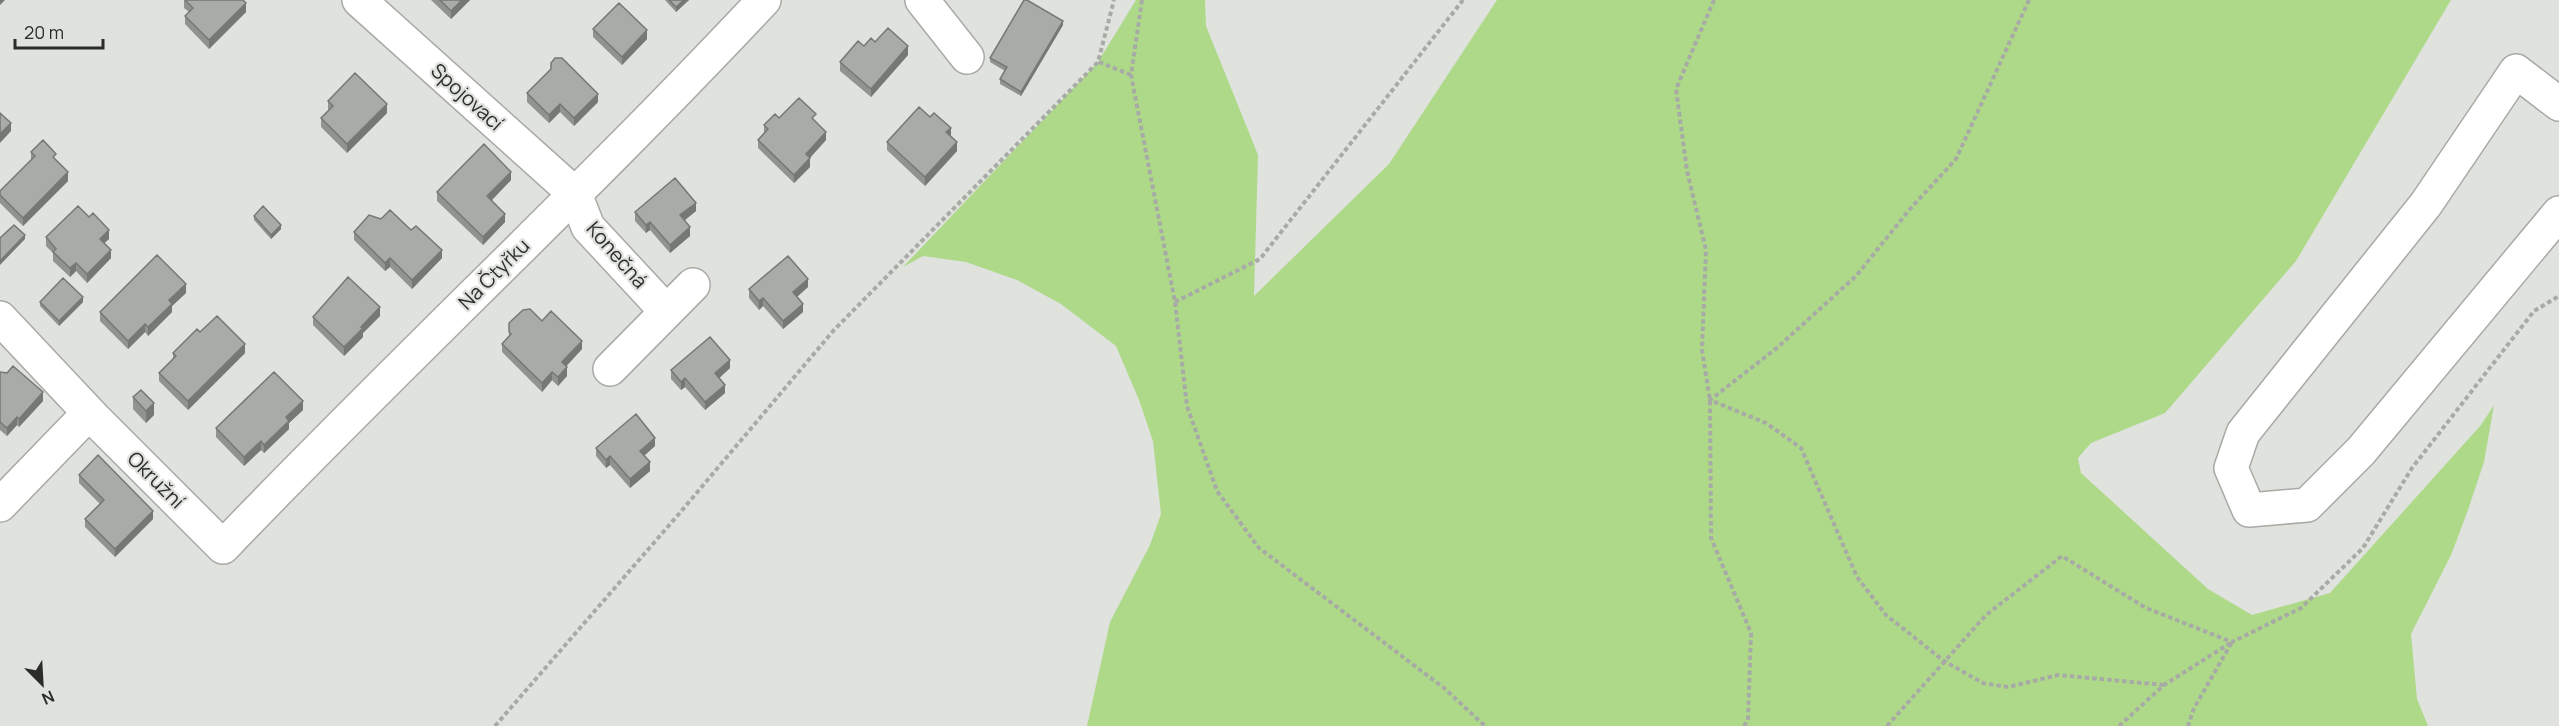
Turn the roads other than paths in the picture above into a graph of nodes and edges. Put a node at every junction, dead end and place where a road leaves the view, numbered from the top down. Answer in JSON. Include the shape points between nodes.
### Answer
{"nodes":[{"id":1,"x":359,"y":0,"type":"edge"},
{"id":2,"x":764,"y":0,"type":"edge"},
{"id":3,"x":922,"y":0,"type":"edge"},
{"id":4,"x":967,"y":57,"type":"dead end"},
{"id":5,"x":2559,"y":104,"type":"edge"},
{"id":6,"x":575,"y":194,"type":"junction"},
{"id":7,"x":2559,"y":213,"type":"edge"},
{"id":8,"x":693,"y":285,"type":"dead end"},
{"id":9,"x":666,"y":311,"type":"junction"},
{"id":10,"x":0,"y":318,"type":"edge"},
{"id":11,"x":610,"y":369,"type":"dead end"},
{"id":12,"x":89,"y":413,"type":"junction"},
{"id":13,"x":0,"y":505,"type":"edge"},
{"id":14,"x":224,"y":548,"type":"joint"}],
"edges":[{"from":1,"to":6,"type":"street","name":"Spojovací"},
{"from":2,"to":6,"type":"street","name":"Na Čtyřku"},
{"from":3,"to":4,"type":"street"},
{"from":5,"to":7,"type":"street","via":[[2516,71],[2426,204],[2243,433],[2231,468],[2249,510],[2307,504],[2361,451]]},
{"from":6,"to":9,"type":"street","name":"Konečná","via":[[588,227]]},
{"from":6,"to":14,"type":"street","name":"Na Čtyřku","via":[[299,468]]},
{"from":8,"to":9,"type":"street"},
{"from":9,"to":11,"type":"street"},
{"from":10,"to":12,"type":"street","name":"Okružní"},
{"from":12,"to":13,"type":"street"},
{"from":12,"to":14,"type":"street","name":"Okružní"}]}
